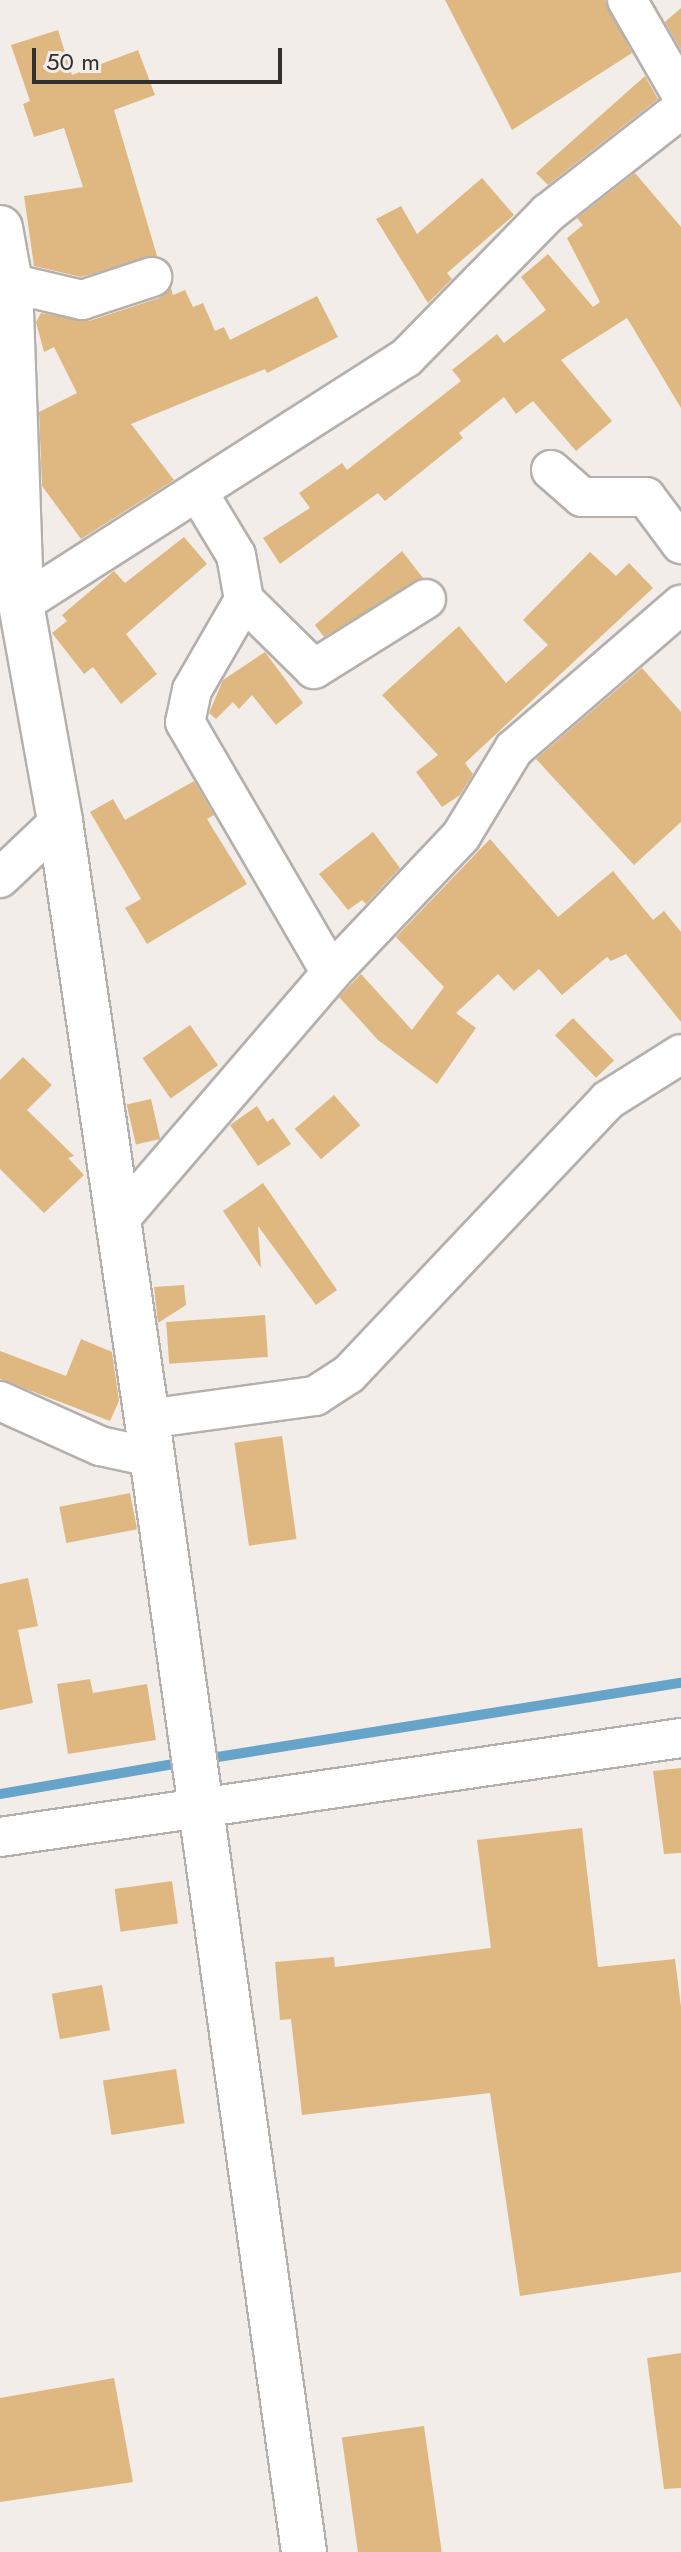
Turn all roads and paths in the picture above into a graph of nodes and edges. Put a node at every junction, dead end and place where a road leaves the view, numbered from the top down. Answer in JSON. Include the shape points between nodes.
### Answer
{"nodes":[{"id":1,"x":627,"y":0,"type":"edge"},
{"id":2,"x":681,"y":94,"type":"edge"},
{"id":3,"x":681,"y":109,"type":"edge"},
{"id":4,"x":0,"y":228,"type":"edge"},
{"id":5,"x":152,"y":277,"type":"dead end"},
{"id":6,"x":10,"y":283,"type":"junction"},
{"id":7,"x":551,"y":470,"type":"dead end"},
{"id":8,"x":199,"y":494,"type":"junction"},
{"id":9,"x":681,"y":544,"type":"edge"},
{"id":10,"x":426,"y":599,"type":"dead end"},
{"id":11,"x":244,"y":600,"type":"junction"},
{"id":12,"x":21,"y":604,"type":"junction"},
{"id":13,"x":681,"y":605,"type":"edge"},
{"id":14,"x":60,"y":821,"type":"junction"},
{"id":15,"x":0,"y":878,"type":"edge"},
{"id":16,"x":331,"y":973,"type":"junction"},
{"id":17,"x":681,"y":1054,"type":"edge"},
{"id":18,"x":118,"y":1221,"type":"junction"},
{"id":19,"x":0,"y":1401,"type":"edge"},
{"id":20,"x":149,"y":1438,"type":"junction"},
{"id":21,"x":681,"y":1738,"type":"edge"},
{"id":22,"x":197,"y":1794,"type":"junction"},
{"id":23,"x":0,"y":1837,"type":"edge"},
{"id":24,"x":304,"y":2552,"type":"edge"}],
"edges":[{"from":1,"to":2,"type":"street"},
{"from":3,"to":8,"type":"street","via":[[548,213],[406,358]]},
{"from":4,"to":6,"type":"street"},
{"from":5,"to":6,"type":"street","via":[[82,300]]},
{"from":6,"to":12,"type":"street"},
{"from":7,"to":9,"type":"street","via":[[582,497],[646,497]]},
{"from":8,"to":11,"type":"street","via":[[236,555]]},
{"from":8,"to":12,"type":"street"},
{"from":10,"to":11,"type":"street","via":[[314,669]]},
{"from":11,"to":16,"type":"street","via":[[192,690],[185,722]]},
{"from":12,"to":14,"type":"street"},
{"from":13,"to":16,"type":"street","via":[[514,749],[461,836]]},
{"from":14,"to":15,"type":"street"},
{"from":14,"to":18,"type":"street"},
{"from":16,"to":18,"type":"street"},
{"from":17,"to":20,"type":"street","via":[[608,1100],[349,1374],[315,1396]]},
{"from":18,"to":20,"type":"street"},
{"from":19,"to":20,"type":"street","via":[[100,1446]]},
{"from":20,"to":22,"type":"street"},
{"from":21,"to":22,"type":"street"},
{"from":22,"to":23,"type":"street"},
{"from":22,"to":24,"type":"street"}]}
